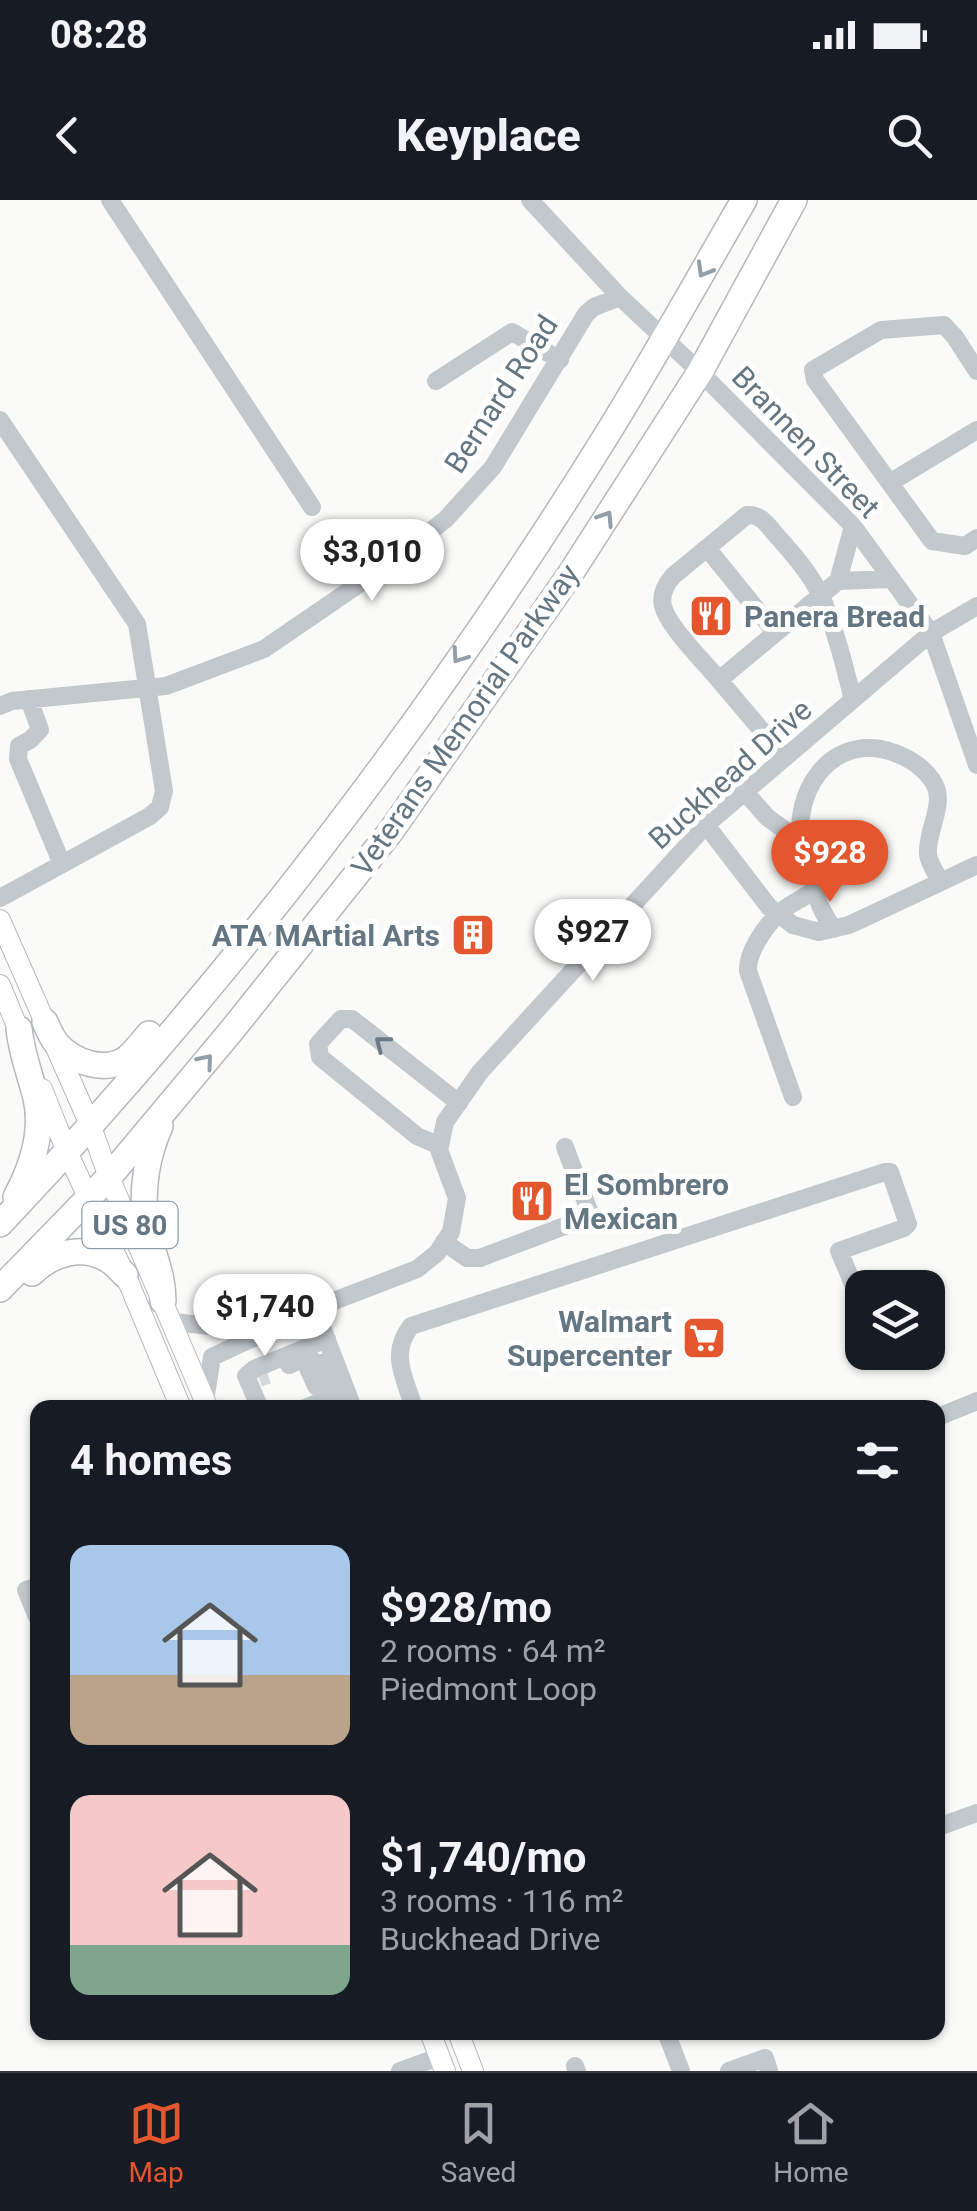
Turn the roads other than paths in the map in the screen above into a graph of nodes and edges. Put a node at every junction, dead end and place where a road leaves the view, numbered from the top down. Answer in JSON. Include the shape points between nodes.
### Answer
{"nodes":[{"id":1,"x":110,"y":200,"type":"edge"},
{"id":2,"x":530,"y":200,"type":"edge"},
{"id":3,"x":744,"y":200,"type":"edge"},
{"id":4,"x":794,"y":200,"type":"edge"},
{"id":5,"x":620,"y":297,"type":"junction"},
{"id":6,"x":664,"y":340,"type":"junction"},
{"id":7,"x":560,"y":360,"type":"junction"},
{"id":8,"x":977,"y":371,"type":"edge"},
{"id":9,"x":700,"y":372,"type":"junction"},
{"id":10,"x":436,"y":381,"type":"dead end"},
{"id":11,"x":0,"y":420,"type":"edge"},
{"id":12,"x":977,"y":430,"type":"edge"},
{"id":13,"x":891,"y":482,"type":"junction"},
{"id":14,"x":312,"y":507,"type":"dead end"},
{"id":15,"x":853,"y":526,"type":"junction"},
{"id":16,"x":977,"y":538,"type":"edge"},
{"id":17,"x":708,"y":548,"type":"junction"},
{"id":18,"x":892,"y":580,"type":"junction"},
{"id":19,"x":838,"y":581,"type":"junction"},
{"id":20,"x":820,"y":594,"type":"junction"},
{"id":21,"x":977,"y":606,"type":"edge"},
{"id":22,"x":774,"y":632,"type":"junction"},
{"id":23,"x":932,"y":633,"type":"junction"},
{"id":24,"x":846,"y":666,"type":"junction"},
{"id":25,"x":719,"y":680,"type":"junction"},
{"id":26,"x":876,"y":680,"type":"junction"},
{"id":27,"x":148,"y":688,"type":"junction"},
{"id":28,"x":29,"y":700,"type":"junction"},
{"id":29,"x":853,"y":700,"type":"junction"},
{"id":30,"x":0,"y":706,"type":"edge"},
{"id":31,"x":784,"y":758,"type":"junction"},
{"id":32,"x":977,"y":765,"type":"edge"},
{"id":33,"x":744,"y":792,"type":"junction"},
{"id":34,"x":706,"y":825,"type":"junction"},
{"id":35,"x":800,"y":842,"type":"junction"},
{"id":36,"x":62,"y":864,"type":"junction"},
{"id":37,"x":977,"y":865,"type":"edge"},
{"id":38,"x":298,"y":879,"type":"junction"},
{"id":39,"x":942,"y":882,"type":"junction"},
{"id":40,"x":814,"y":890,"type":"junction"},
{"id":41,"x":0,"y":898,"type":"edge"},
{"id":42,"x":778,"y":914,"type":"junction"},
{"id":43,"x":0,"y":920,"type":"edge"},
{"id":44,"x":832,"y":929,"type":"junction"},
{"id":45,"x":0,"y":985,"type":"edge"},
{"id":46,"x":44,"y":1022,"type":"junction"},
{"id":47,"x":19,"y":1029,"type":"junction"},
{"id":48,"x":794,"y":1097,"type":"dead end"},
{"id":49,"x":459,"y":1103,"type":"junction"},
{"id":50,"x":170,"y":1105,"type":"junction"},
{"id":51,"x":91,"y":1127,"type":"junction"},
{"id":52,"x":440,"y":1146,"type":"junction"},
{"id":53,"x":565,"y":1147,"type":"dead end"},
{"id":54,"x":67,"y":1152,"type":"junction"},
{"id":55,"x":109,"y":1177,"type":"junction"},
{"id":56,"x":90,"y":1197,"type":"junction"},
{"id":57,"x":2,"y":1221,"type":"edge"},
{"id":58,"x":444,"y":1242,"type":"junction"},
{"id":59,"x":848,"y":1270,"type":"edge"},
{"id":60,"x":125,"y":1275,"type":"junction"},
{"id":61,"x":0,"y":1288,"type":"edge"},
{"id":62,"x":0,"y":1305,"type":"edge"},
{"id":63,"x":314,"y":1309,"type":"junction"},
{"id":64,"x":168,"y":1312,"type":"junction"},
{"id":65,"x":327,"y":1339,"type":"junction"},
{"id":66,"x":259,"y":1379,"type":"junction"},
{"id":67,"x":349,"y":1399,"type":"edge"},
{"id":68,"x":178,"y":1400,"type":"edge"},
{"id":69,"x":205,"y":1400,"type":"edge"},
{"id":70,"x":207,"y":1400,"type":"edge"},
{"id":71,"x":260,"y":1400,"type":"edge"},
{"id":72,"x":299,"y":1400,"type":"edge"},
{"id":73,"x":412,"y":1400,"type":"edge"},
{"id":74,"x":977,"y":1401,"type":"edge"},
{"id":75,"x":945,"y":1414,"type":"edge"},
{"id":76,"x":977,"y":1813,"type":"edge"},
{"id":77,"x":945,"y":1824,"type":"edge"},
{"id":78,"x":433,"y":2040,"type":"edge"},
{"id":79,"x":461,"y":2040,"type":"edge"},
{"id":80,"x":669,"y":2040,"type":"edge"},
{"id":81,"x":442,"y":2064,"type":"edge"},
{"id":82,"x":400,"y":2071,"type":"edge"},
{"id":83,"x":473,"y":2071,"type":"edge"},
{"id":84,"x":681,"y":2071,"type":"edge"},
{"id":85,"x":728,"y":2071,"type":"edge"},
{"id":86,"x":770,"y":2071,"type":"edge"}],
"edges":[{"from":1,"to":14,"type":"street"},
{"from":2,"to":5,"type":"street","name":"Brannen Street"},
{"from":3,"to":6,"type":"highway","name":"Veterans Memorial Parkway","one_way":true},
{"from":4,"to":9,"type":"highway","name":"Veterans Memorial Parkway"},
{"from":5,"to":6,"type":"street","name":"Brannen Street"},
{"from":5,"to":7,"type":"street","name":"Bernard Road","via":[[586,314]]},
{"from":6,"to":9,"type":"street","name":"Brannen Street"},
{"from":6,"to":38,"type":"highway","name":"Veterans Memorial Parkway","one_way":true,"via":[[496,604]]},
{"from":7,"to":10,"type":"street","via":[[512,332]]},
{"from":7,"to":27,"type":"street","name":"Bernard Road","via":[[493,468],[446,519],[264,649]]},
{"from":8,"to":13,"type":"street","via":[[944,325],[881,330],[813,370]]},
{"from":9,"to":15,"type":"street","name":"Brannen Street"},
{"from":50,"to":9,"type":"highway","name":"Veterans Memorial Parkway","one_way":true,"via":[[391,831],[569,576]]},
{"from":11,"to":27,"type":"street","via":[[137,624]]},
{"from":12,"to":13,"type":"street"},
{"from":13,"to":16,"type":"street","via":[[932,540],[965,546]]},
{"from":15,"to":18,"type":"street","name":"Brannen Street"},
{"from":15,"to":19,"type":"street"},
{"from":17,"to":20,"type":"street","via":[[755,514]]},
{"from":17,"to":22,"type":"street"},
{"from":17,"to":25,"type":"street","via":[[665,584],[663,606]]},
{"from":18,"to":19,"type":"street"},
{"from":18,"to":23,"type":"street","name":"Brannen Street"},
{"from":19,"to":20,"type":"street"},
{"from":20,"to":22,"type":"street"},
{"from":20,"to":24,"type":"street"},
{"from":21,"to":23,"type":"street","name":"Buckhead Drive"},
{"from":22,"to":25,"type":"street"},
{"from":23,"to":26,"type":"street","name":"Buckhead Drive"},
{"from":23,"to":32,"type":"street","name":"Brannen Street"},
{"from":24,"to":26,"type":"street"},
{"from":24,"to":29,"type":"street"},
{"from":25,"to":31,"type":"street"},
{"from":26,"to":29,"type":"street","name":"Buckhead Drive"},
{"from":27,"to":28,"type":"street","name":"Bernard Road"},
{"from":27,"to":36,"type":"street","via":[[164,791],[160,807]]},
{"from":28,"to":30,"type":"street","name":"Bernard Road"},
{"from":28,"to":36,"type":"street","via":[[40,730],[20,746],[18,758]]},
{"from":29,"to":31,"type":"street","name":"Buckhead Drive"},
{"from":31,"to":33,"type":"street","name":"Buckhead Drive"},
{"from":33,"to":34,"type":"street","name":"Buckhead Drive"},
{"from":33,"to":35,"type":"street"},
{"from":34,"to":42,"type":"street"},
{"from":34,"to":49,"type":"street","name":"Buckhead Drive"},
{"from":35,"to":39,"type":"street","via":[[811,783],[822,768],[840,752],[865,746],[894,752],[920,767],[939,793],[928,859]]},
{"from":35,"to":40,"type":"street"},
{"from":36,"to":41,"type":"street"},
{"from":37,"to":39,"type":"street"},
{"from":38,"to":46,"type":"highway","via":[[125,1060],[92,1064],[74,1058]]},
{"from":38,"to":51,"type":"highway","name":"Veterans Memorial Parkway"},
{"from":39,"to":44,"type":"street"},
{"from":40,"to":42,"type":"street"},
{"from":40,"to":44,"type":"street"},
{"from":42,"to":44,"type":"street","via":[[793,926]]},
{"from":42,"to":48,"type":"street","via":[[754,948],[748,971]]},
{"from":43,"to":46,"type":"main road","number":"US 80"},
{"from":45,"to":47,"type":"main road","number":"US 80"},
{"from":46,"to":51,"type":"main road","number":"US 80"},
{"from":47,"to":54,"type":"main road","number":"US 80"},
{"from":47,"to":57,"type":"highway","via":[[39,1128],[34,1158]]},
{"from":49,"to":52,"type":"street","name":"Buckhead Drive"},
{"from":49,"to":52,"type":"street","one_way":true,"via":[[352,1019],[341,1019],[318,1044],[320,1057],[417,1136]]},
{"from":50,"to":55,"type":"highway","name":"Veterans Memorial Parkway"},
{"from":50,"to":64,"type":"highway","via":[[150,1148],[145,1184],[145,1221]]},
{"from":51,"to":54,"type":"highway","name":"Veterans Memorial Parkway"},
{"from":51,"to":55,"type":"main road","number":"US 80"},
{"from":52,"to":58,"type":"street","via":[[457,1198]]},
{"from":53,"to":58,"type":"street","via":[[591,1216],[480,1258],[467,1258]]},
{"from":54,"to":56,"type":"main road","number":"US 80"},
{"from":54,"to":57,"type":"highway","name":"Veterans Memorial Parkway"},
{"from":55,"to":56,"type":"highway","name":"Veterans Memorial Parkway"},
{"from":55,"to":64,"type":"main road","number":"US 80"},
{"from":56,"to":60,"type":"main road","number":"US 80"},
{"from":56,"to":61,"type":"highway","name":"Veterans Memorial Parkway"},
{"from":58,"to":63,"type":"street","via":[[417,1270]]},
{"from":59,"to":73,"type":"street","via":[[840,1252],[908,1224],[890,1172],[412,1326],[399,1358]]},
{"from":60,"to":62,"type":"highway","via":[[106,1258],[68,1252],[39,1266]]},
{"from":60,"to":68,"type":"main road","number":"US 80"},
{"from":63,"to":64,"type":"street","via":[[285,1310],[230,1328]]},
{"from":63,"to":65,"type":"street"},
{"from":63,"to":70,"type":"street","via":[[212,1357]]},
{"from":64,"to":69,"type":"main road","number":"US 80"},
{"from":65,"to":66,"type":"street","via":[[246,1376]]},
{"from":65,"to":67,"type":"street"},
{"from":66,"to":71,"type":"street"},
{"from":66,"to":72,"type":"street","via":[[302,1359],[321,1363],[324,1391]]},
{"from":74,"to":75,"type":"street"},
{"from":76,"to":77,"type":"street"},
{"from":78,"to":81,"type":"main road"},
{"from":79,"to":83,"type":"main road"},
{"from":80,"to":84,"type":"street"},
{"from":81,"to":82,"type":"street"},
{"from":85,"to":86,"type":"street","via":[[765,2058]]}]}
